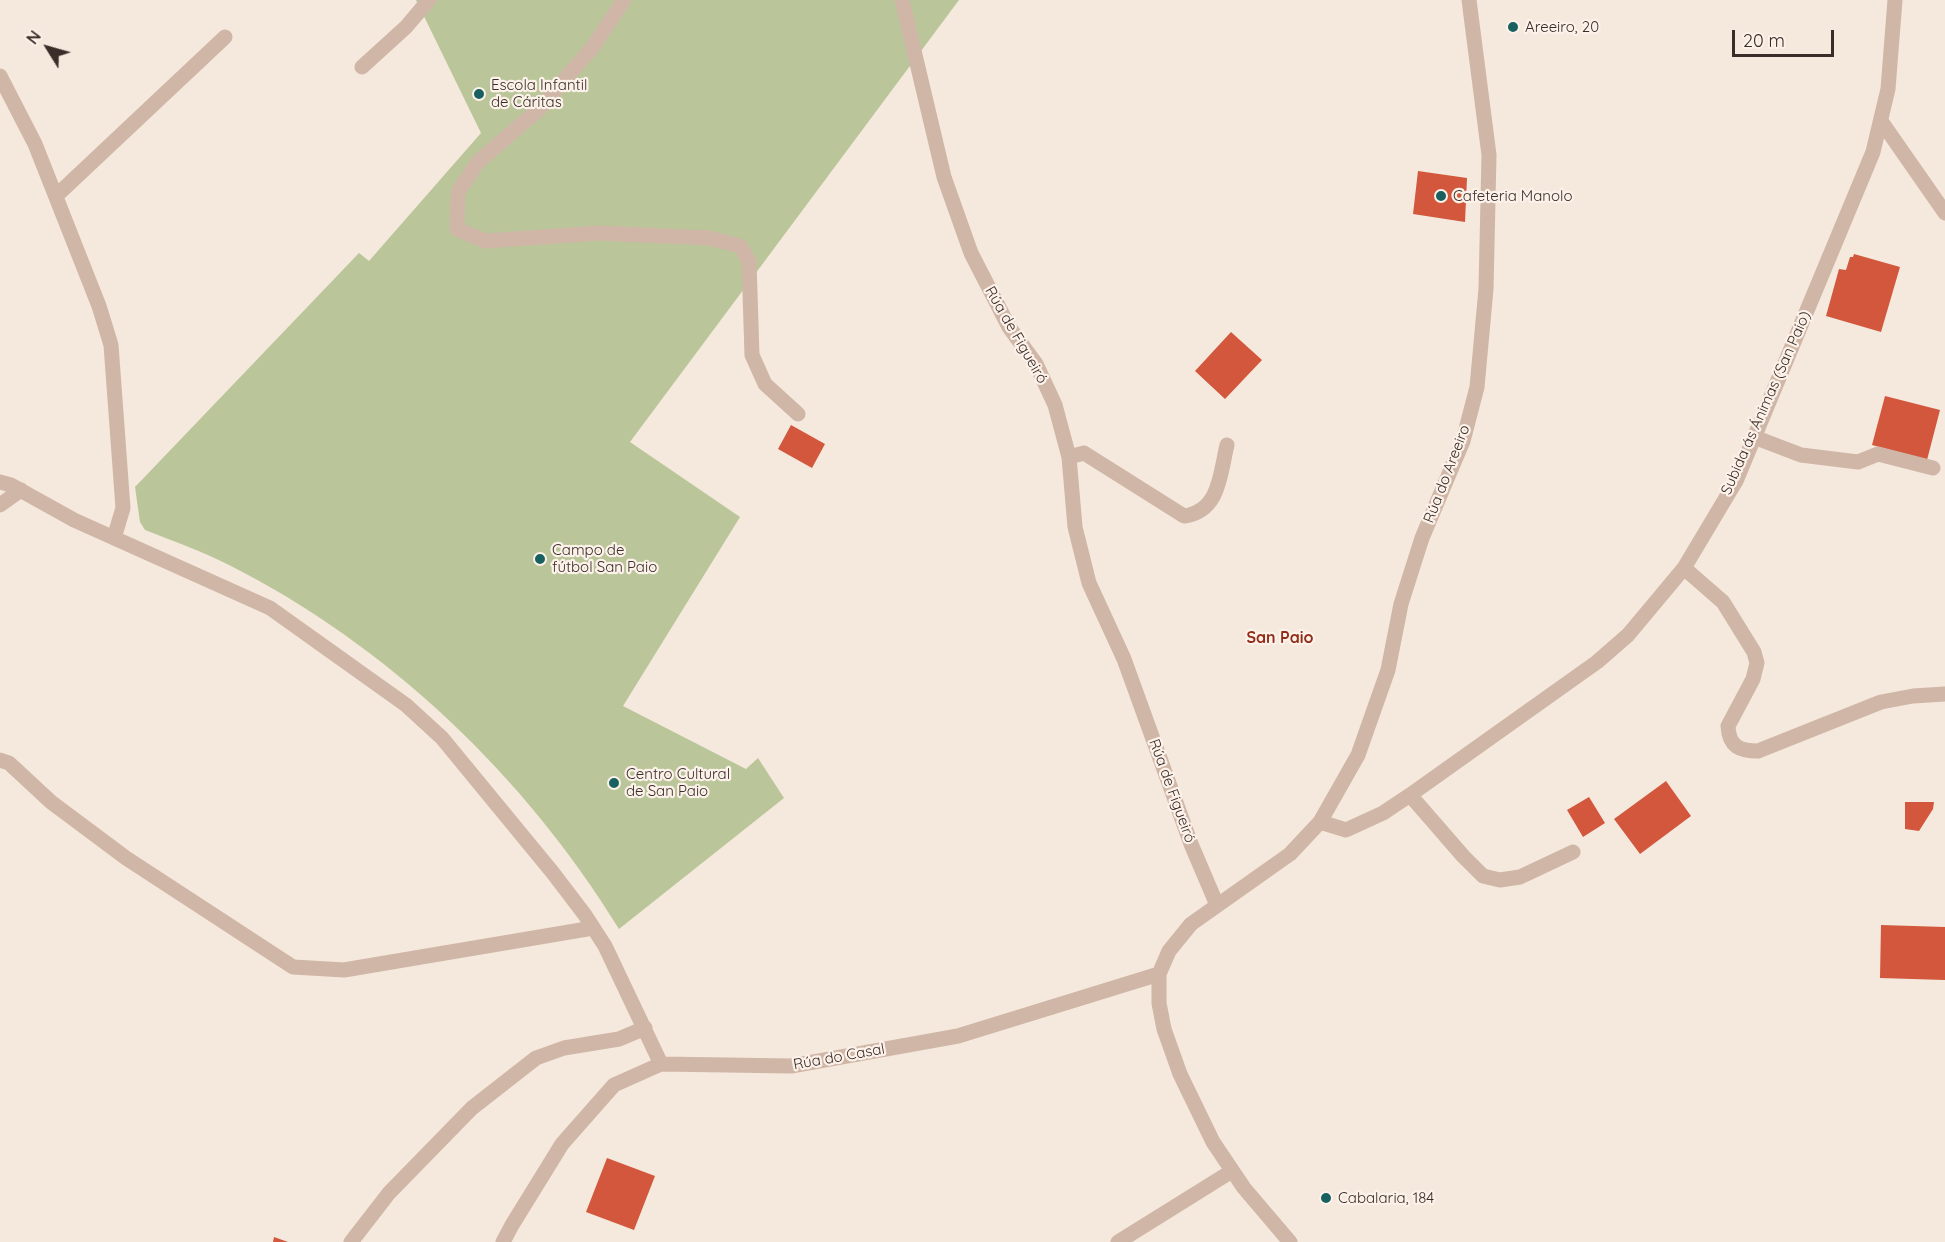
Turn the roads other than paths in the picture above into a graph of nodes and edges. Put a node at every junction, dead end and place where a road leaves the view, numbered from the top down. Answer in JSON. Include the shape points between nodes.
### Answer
{"nodes":[{"id":1,"x":429,"y":0,"type":"edge"},
{"id":2,"x":624,"y":0,"type":"edge"},
{"id":3,"x":902,"y":0,"type":"edge"},
{"id":4,"x":1468,"y":0,"type":"edge"},
{"id":5,"x":1895,"y":0,"type":"edge"},
{"id":6,"x":225,"y":37,"type":"dead end"},
{"id":7,"x":362,"y":67,"type":"dead end"},
{"id":8,"x":0,"y":76,"type":"edge"},
{"id":9,"x":1881,"y":121,"type":"junction"},
{"id":10,"x":56,"y":196,"type":"junction"},
{"id":11,"x":1945,"y":213,"type":"edge"},
{"id":12,"x":798,"y":414,"type":"dead end"},
{"id":13,"x":1754,"y":437,"type":"junction"},
{"id":14,"x":1227,"y":445,"type":"dead end"},
{"id":15,"x":1069,"y":457,"type":"junction"},
{"id":16,"x":1933,"y":468,"type":"dead end"},
{"id":17,"x":0,"y":482,"type":"edge"},
{"id":18,"x":21,"y":490,"type":"junction"},
{"id":19,"x":0,"y":505,"type":"edge"},
{"id":20,"x":114,"y":538,"type":"junction"},
{"id":21,"x":1684,"y":568,"type":"junction"},
{"id":22,"x":1945,"y":694,"type":"edge"},
{"id":23,"x":0,"y":760,"type":"edge"},
{"id":24,"x":1410,"y":795,"type":"junction"},
{"id":25,"x":1320,"y":822,"type":"junction"},
{"id":26,"x":1573,"y":852,"type":"dead end"},
{"id":27,"x":1217,"y":905,"type":"junction"},
{"id":28,"x":593,"y":928,"type":"junction"},
{"id":29,"x":1159,"y":974,"type":"junction"},
{"id":30,"x":645,"y":1028,"type":"junction"},
{"id":31,"x":661,"y":1064,"type":"junction"},
{"id":32,"x":1232,"y":1171,"type":"junction"},
{"id":33,"x":351,"y":1242,"type":"edge"},
{"id":34,"x":504,"y":1242,"type":"edge"},
{"id":35,"x":1118,"y":1242,"type":"edge"},
{"id":36,"x":1290,"y":1242,"type":"edge"}],
"edges":[{"from":1,"to":7,"type":"street"},
{"from":2,"to":12,"type":"street","via":[[592,48],[538,110],[478,162],[458,192],[457,229],[485,242],[599,233],[710,238],[740,246],[749,261],[752,355],[765,384]]},
{"from":3,"to":15,"type":"street","name":"Rúa de Figueiró","via":[[944,177],[971,253],[1010,327],[1036,364],[1055,405]]},
{"from":4,"to":25,"type":"street","name":"Rúa do Areeiro","via":[[1489,155],[1486,289],[1477,387],[1463,441],[1422,538],[1401,604],[1388,670],[1358,754]]},
{"from":5,"to":9,"type":"street","name":"Subida ás Ánimas (San Paio)","via":[[1888,90]]},
{"from":6,"to":10,"type":"street"},
{"from":8,"to":10,"type":"street"},
{"from":9,"to":11,"type":"street"},
{"from":9,"to":13,"type":"street","name":"Subida ás Ánimas (San Paio)","via":[[1873,152]]},
{"from":10,"to":20,"type":"street","via":[[111,345],[123,508]]},
{"from":13,"to":16,"type":"street","via":[[1801,455],[1858,462],[1878,454]]},
{"from":13,"to":21,"type":"street","name":"Subida ás Ánimas (San Paio)","via":[[1736,481]]},
{"from":14,"to":15,"type":"street","via":[[1218,488],[1207,508],[1184,516],[1084,453]]},
{"from":15,"to":27,"type":"street","name":"Rúa de Figueiró","via":[[1075,527],[1089,583],[1124,659]]},
{"from":17,"to":18,"type":"street"},
{"from":18,"to":19,"type":"street"},
{"from":18,"to":20,"type":"street"},
{"from":20,"to":28,"type":"street","via":[[270,608],[406,705],[442,738]]},
{"from":21,"to":22,"type":"street","via":[[1723,602],[1754,652],[1754,679],[1728,726],[1731,741],[1739,749],[1758,751],[1881,702]]},
{"from":21,"to":24,"type":"street","name":"Subida ás Ánimas (San Paio)","via":[[1628,635],[1597,662]]},
{"from":23,"to":28,"type":"street","via":[[9,763],[51,802],[126,858],[293,967],[344,970]]},
{"from":24,"to":25,"type":"street","name":"Subida ás Ánimas (San Paio)","via":[[1346,830]]},
{"from":24,"to":26,"type":"street","via":[[1483,876],[1500,880],[1520,877]]},
{"from":25,"to":27,"type":"street","name":"Rúa do Areeiro","via":[[1290,854]]},
{"from":27,"to":29,"type":"street","via":[[1191,924],[1169,951]]},
{"from":28,"to":30,"type":"street"},
{"from":29,"to":31,"type":"street","name":"Rúa do Casal","via":[[936,1040],[791,1066]]},
{"from":29,"to":32,"type":"street","via":[[1164,1029],[1180,1074],[1213,1142]]},
{"from":30,"to":31,"type":"street"},
{"from":30,"to":33,"type":"street","via":[[619,1039],[564,1048],[536,1058],[472,1108],[389,1193]]},
{"from":31,"to":34,"type":"street","name":"Rúa do Casal","via":[[614,1085],[562,1144]]},
{"from":32,"to":35,"type":"street"},
{"from":32,"to":36,"type":"street"}]}
